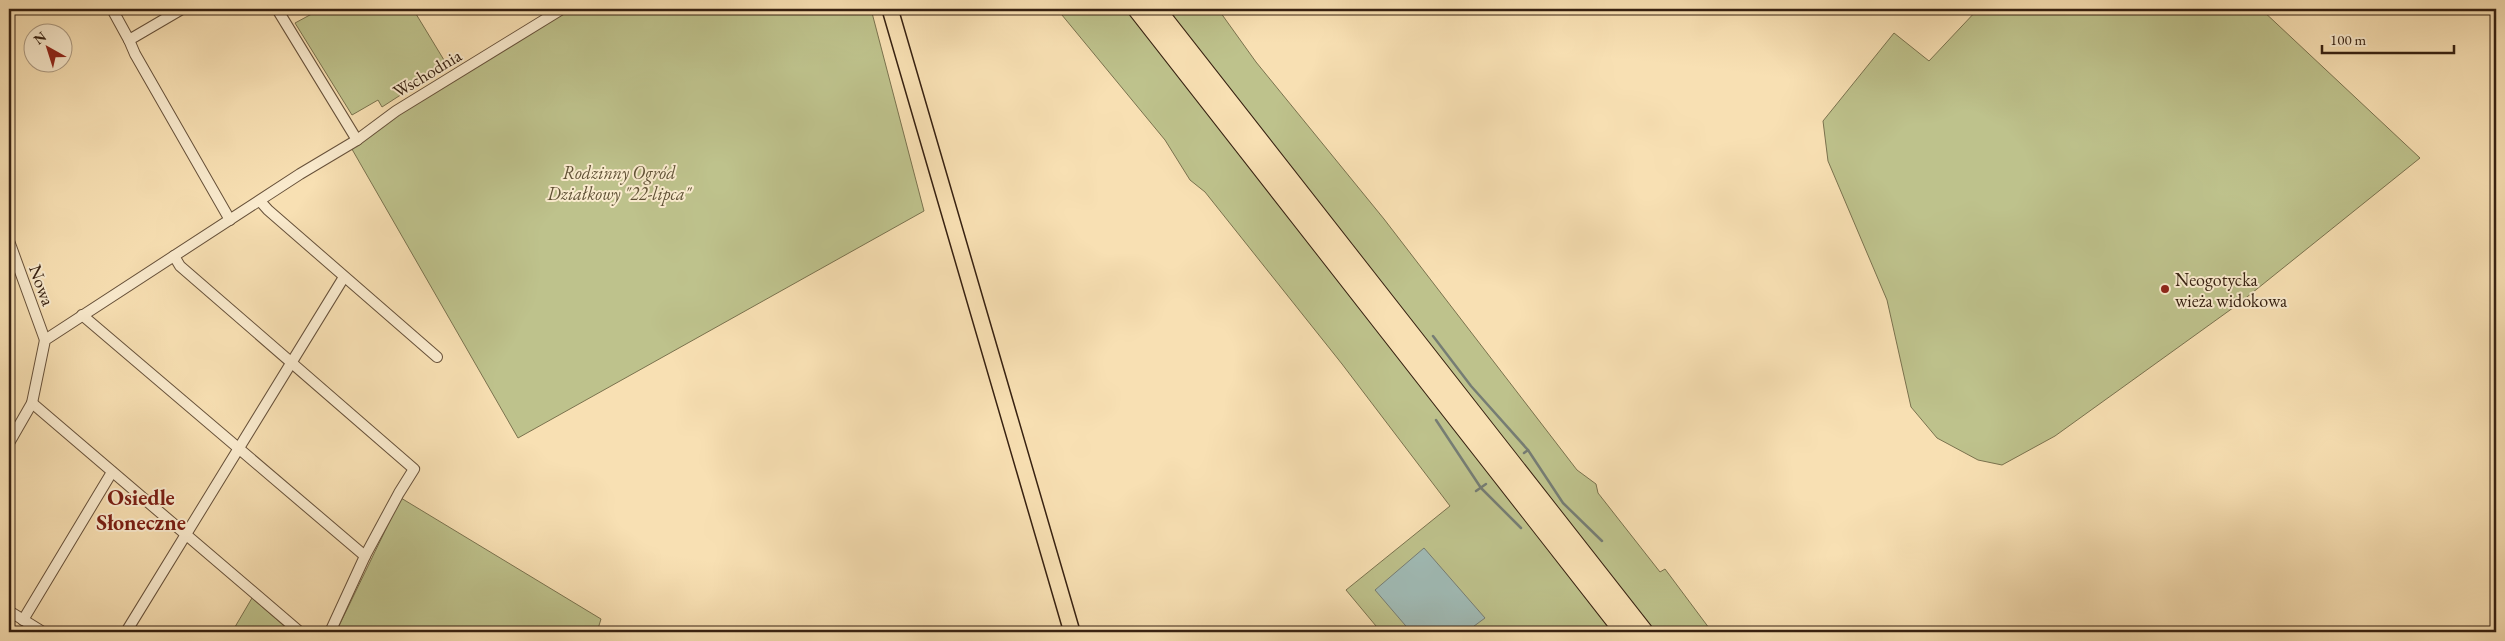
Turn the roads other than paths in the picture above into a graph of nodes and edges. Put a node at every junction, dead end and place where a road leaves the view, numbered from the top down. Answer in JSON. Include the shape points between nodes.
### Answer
{"nodes":[{"id":1,"x":112,"y":9,"type":"edge"},
{"id":2,"x":182,"y":9,"type":"edge"},
{"id":3,"x":277,"y":9,"type":"edge"},
{"id":4,"x":562,"y":9,"type":"edge"},
{"id":5,"x":890,"y":9,"type":"edge"},
{"id":6,"x":1136,"y":9,"type":"edge"},
{"id":7,"x":1156,"y":9,"type":"edge"},
{"id":8,"x":130,"y":40,"type":"junction"},
{"id":9,"x":357,"y":140,"type":"junction"},
{"id":10,"x":260,"y":201,"type":"junction"},
{"id":11,"x":230,"y":220,"type":"junction"},
{"id":12,"x":9,"y":241,"type":"edge"},
{"id":13,"x":174,"y":256,"type":"junction"},
{"id":14,"x":344,"y":277,"type":"junction"},
{"id":15,"x":82,"y":315,"type":"junction"},
{"id":16,"x":44,"y":340,"type":"junction"},
{"id":17,"x":437,"y":357,"type":"dead end"},
{"id":18,"x":290,"y":362,"type":"junction"},
{"id":19,"x":32,"y":403,"type":"junction"},
{"id":20,"x":9,"y":443,"type":"edge"},
{"id":21,"x":238,"y":448,"type":"junction"},
{"id":22,"x":112,"y":472,"type":"junction"},
{"id":23,"x":185,"y":533,"type":"junction"},
{"id":24,"x":365,"y":556,"type":"junction"},
{"id":25,"x":1583,"y":580,"type":"junction"},
{"id":26,"x":9,"y":611,"type":"edge"},
{"id":27,"x":23,"y":620,"type":"junction"},
{"id":28,"x":43,"y":632,"type":"edge"},
{"id":29,"x":126,"y":632,"type":"edge"},
{"id":30,"x":300,"y":632,"type":"edge"},
{"id":31,"x":330,"y":632,"type":"edge"},
{"id":32,"x":1072,"y":632,"type":"edge"},
{"id":33,"x":1609,"y":632,"type":"edge"},
{"id":34,"x":1624,"y":632,"type":"edge"},
{"id":35,"x":1644,"y":632,"type":"edge"}],
"edges":[{"from":1,"to":8,"type":"street"},
{"from":2,"to":8,"type":"street"},
{"from":3,"to":9,"type":"street"},
{"from":4,"to":9,"type":"street","name":"Wschodnia","via":[[396,111]]},
{"from":5,"to":32,"type":"main road"},
{"from":6,"to":25,"type":"highway"},
{"from":7,"to":35,"type":"highway"},
{"from":8,"to":11,"type":"street"},
{"from":9,"to":10,"type":"street","name":"Wschodnia"},
{"from":10,"to":11,"type":"street","name":"Wschodnia"},
{"from":10,"to":14,"type":"street"},
{"from":11,"to":13,"type":"street","name":"Wschodnia"},
{"from":12,"to":16,"type":"street","name":"Nowa"},
{"from":13,"to":15,"type":"street","name":"Wschodnia"},
{"from":13,"to":18,"type":"street","via":[[187,272]]},
{"from":14,"to":17,"type":"street"},
{"from":14,"to":18,"type":"street"},
{"from":15,"to":16,"type":"street","name":"Wschodnia"},
{"from":15,"to":21,"type":"street"},
{"from":16,"to":19,"type":"street"},
{"from":18,"to":21,"type":"street"},
{"from":18,"to":24,"type":"street","via":[[414,469]]},
{"from":19,"to":20,"type":"street"},
{"from":19,"to":22,"type":"street"},
{"from":21,"to":23,"type":"street"},
{"from":21,"to":24,"type":"street"},
{"from":22,"to":23,"type":"street"},
{"from":22,"to":27,"type":"street"},
{"from":23,"to":29,"type":"street"},
{"from":23,"to":30,"type":"street"},
{"from":24,"to":31,"type":"street"},
{"from":25,"to":33,"type":"highway"},
{"from":25,"to":34,"type":"highway"},
{"from":26,"to":27,"type":"street"},
{"from":27,"to":28,"type":"street"}]}
